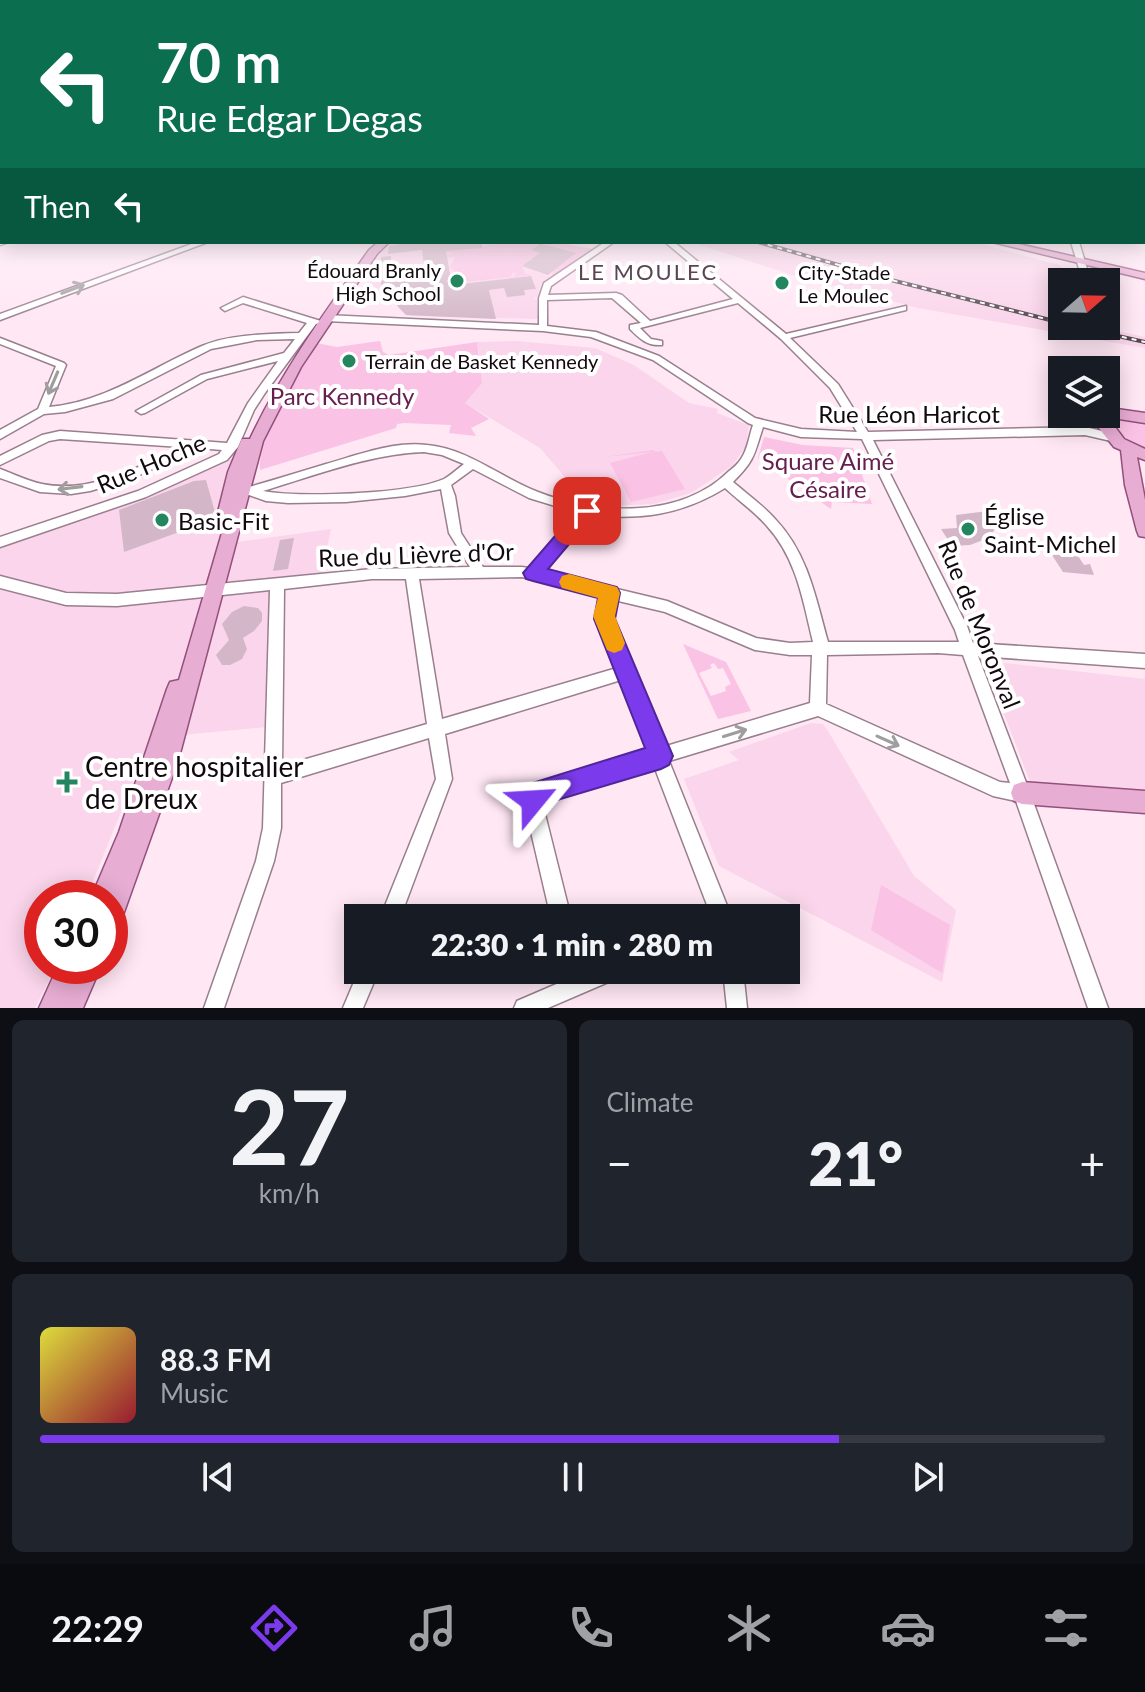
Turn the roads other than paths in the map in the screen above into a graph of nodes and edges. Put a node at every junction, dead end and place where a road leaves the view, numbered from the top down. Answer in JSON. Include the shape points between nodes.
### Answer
{"nodes":[{"id":1,"x":199,"y":244,"type":"edge"},
{"id":2,"x":382,"y":244,"type":"edge"},
{"id":3,"x":607,"y":244,"type":"edge"},
{"id":4,"x":671,"y":244,"type":"edge"},
{"id":5,"x":1005,"y":244,"type":"edge"},
{"id":6,"x":1076,"y":244,"type":"edge"},
{"id":7,"x":1081,"y":262,"type":"junction"},
{"id":8,"x":1083,"y":268,"type":"edge"},
{"id":9,"x":1145,"y":278,"type":"edge"},
{"id":10,"x":543,"y":298,"type":"junction"},
{"id":11,"x":737,"y":301,"type":"junction"},
{"id":12,"x":225,"y":308,"type":"dead end"},
{"id":13,"x":903,"y":308,"type":"dead end"},
{"id":14,"x":0,"y":317,"type":"edge"},
{"id":15,"x":351,"y":320,"type":"junction"},
{"id":16,"x":648,"y":324,"type":"junction"},
{"id":17,"x":315,"y":327,"type":"junction"},
{"id":18,"x":543,"y":328,"type":"junction"},
{"id":19,"x":621,"y":332,"type":"junction"},
{"id":20,"x":784,"y":337,"type":"junction"},
{"id":21,"x":0,"y":341,"type":"edge"},
{"id":22,"x":659,"y":343,"type":"dead end"},
{"id":23,"x":667,"y":353,"type":"dead end"},
{"id":24,"x":284,"y":356,"type":"junction"},
{"id":25,"x":656,"y":358,"type":"junction"},
{"id":26,"x":42,"y":411,"type":"junction"},
{"id":27,"x":141,"y":411,"type":"dead end"},
{"id":28,"x":1143,"y":413,"type":"edge"},
{"id":29,"x":759,"y":424,"type":"junction"},
{"id":30,"x":1108,"y":432,"type":"junction"},
{"id":31,"x":0,"y":435,"type":"edge"},
{"id":32,"x":866,"y":437,"type":"junction"},
{"id":33,"x":195,"y":445,"type":"junction"},
{"id":34,"x":232,"y":447,"type":"junction"},
{"id":35,"x":1128,"y":449,"type":"junction"},
{"id":36,"x":1145,"y":455,"type":"edge"},
{"id":37,"x":0,"y":461,"type":"edge"},
{"id":38,"x":473,"y":462,"type":"junction"},
{"id":39,"x":0,"y":473,"type":"edge"},
{"id":40,"x":725,"y":482,"type":"junction"},
{"id":41,"x":445,"y":484,"type":"junction"},
{"id":42,"x":241,"y":494,"type":"junction"},
{"id":43,"x":587,"y":511,"type":"junction"},
{"id":44,"x":1145,"y":531,"type":"edge"},
{"id":45,"x":0,"y":542,"type":"edge"},
{"id":46,"x":413,"y":572,"type":"junction"},
{"id":47,"x":478,"y":572,"type":"junction"},
{"id":48,"x":533,"y":573,"type":"junction"},
{"id":49,"x":0,"y":582,"type":"edge"},
{"id":50,"x":277,"y":584,"type":"junction"},
{"id":51,"x":208,"y":592,"type":"junction"},
{"id":52,"x":609,"y":593,"type":"junction"},
{"id":53,"x":822,"y":648,"type":"junction"},
{"id":54,"x":967,"y":648,"type":"junction"},
{"id":55,"x":1145,"y":664,"type":"edge"},
{"id":56,"x":626,"y":672,"type":"junction"},
{"id":57,"x":818,"y":708,"type":"junction"},
{"id":58,"x":435,"y":727,"type":"junction"},
{"id":59,"x":661,"y":756,"type":"junction"},
{"id":60,"x":274,"y":777,"type":"junction"},
{"id":61,"x":1022,"y":793,"type":"junction"},
{"id":62,"x":1144,"y":802,"type":"edge"},
{"id":63,"x":110,"y":880,"type":"edge"},
{"id":64,"x":123,"y":880,"type":"edge"},
{"id":65,"x":396,"y":904,"type":"edge"},
{"id":66,"x":558,"y":904,"type":"edge"},
{"id":67,"x":717,"y":904,"type":"edge"},
{"id":68,"x":64,"y":984,"type":"edge"},
{"id":69,"x":80,"y":984,"type":"edge"},
{"id":70,"x":363,"y":984,"type":"edge"},
{"id":71,"x":564,"y":984,"type":"edge"},
{"id":72,"x":734,"y":984,"type":"edge"},
{"id":73,"x":53,"y":1008,"type":"edge"},
{"id":74,"x":69,"y":1008,"type":"edge"},
{"id":75,"x":214,"y":1008,"type":"edge"},
{"id":76,"x":353,"y":1008,"type":"edge"},
{"id":77,"x":524,"y":1008,"type":"edge"},
{"id":78,"x":737,"y":1008,"type":"edge"},
{"id":79,"x":1098,"y":1008,"type":"edge"}],
"edges":[{"from":14,"to":1,"type":"street","one_way":true},
{"from":2,"to":17,"type":"main road"},
{"from":3,"to":10,"type":"street","via":[[547,284]]},
{"from":4,"to":11,"type":"street","name":"Rue de Moronval"},
{"from":5,"to":7,"type":"main road"},
{"from":6,"to":7,"type":"street"},
{"from":7,"to":8,"type":"street"},
{"from":7,"to":9,"type":"main road"},
{"from":10,"to":16,"type":"street","via":[[613,295]]},
{"from":10,"to":18,"type":"street"},
{"from":11,"to":16,"type":"street"},
{"from":11,"to":20,"type":"street","name":"Rue de Moronval"},
{"from":12,"to":17,"type":"street","via":[[241,300]]},
{"from":13,"to":20,"type":"street"},
{"from":15,"to":17,"type":"street","name":"Rue Léon Haricot"},
{"from":15,"to":17,"type":"street"},
{"from":15,"to":18,"type":"street","name":"Rue Léon Haricot"},
{"from":16,"to":19,"type":"street"},
{"from":17,"to":24,"type":"street","name":"Rue Hoche"},
{"from":17,"to":26,"type":"street","via":[[220,343],[109,397]]},
{"from":17,"to":42,"type":"main road","via":[[273,401]]},
{"from":18,"to":19,"type":"street","name":"Rue Léon Haricot"},
{"from":19,"to":22,"type":"street"},
{"from":19,"to":25,"type":"street","name":"Rue Léon Haricot"},
{"from":20,"to":32,"type":"street","name":"Rue de Moronval","via":[[834,386]]},
{"from":21,"to":26,"type":"street","one_way":true,"via":[[61,365]]},
{"from":23,"to":25,"type":"street"},
{"from":24,"to":27,"type":"street","via":[[204,377]]},
{"from":24,"to":34,"type":"street","name":"Rue Hoche"},
{"from":25,"to":29,"type":"street","name":"Rue Léon Haricot"},
{"from":26,"to":31,"type":"street"},
{"from":28,"to":30,"type":"main road","via":[[1109,417]]},
{"from":29,"to":32,"type":"street","name":"Rue Léon Haricot"},
{"from":29,"to":40,"type":"street","via":[[748,458]]},
{"from":30,"to":32,"type":"street","name":"Rue Léon Haricot"},
{"from":30,"to":35,"type":"main road"},
{"from":32,"to":54,"type":"street","name":"Rue de Moronval","via":[[950,600]]},
{"from":33,"to":34,"type":"street"},
{"from":33,"to":37,"type":"street","via":[[60,435]]},
{"from":33,"to":39,"type":"street","one_way":true,"via":[[136,472],[73,489],[51,490]]},
{"from":34,"to":45,"type":"street","name":"Rue Hoche","via":[[206,467],[155,488]]},
{"from":35,"to":36,"type":"main road"},
{"from":35,"to":44,"type":"main road"},
{"from":38,"to":41,"type":"street"},
{"from":38,"to":42,"type":"street","via":[[442,450],[395,449]]},
{"from":38,"to":43,"type":"street","via":[[533,495]]},
{"from":40,"to":43,"type":"street","via":[[697,498],[655,510]]},
{"from":40,"to":53,"type":"street","via":[[772,523],[793,553]]},
{"from":41,"to":42,"type":"street","via":[[393,494]]},
{"from":41,"to":47,"type":"street","via":[[454,531]]},
{"from":42,"to":51,"type":"main road"},
{"from":43,"to":48,"type":"street"},
{"from":46,"to":47,"type":"street","name":"Rue du Lièvre d'Or"},
{"from":46,"to":50,"type":"street","name":"Rue du Lièvre d'Or"},
{"from":46,"to":58,"type":"street"},
{"from":47,"to":48,"type":"street","name":"Rue du Lièvre d'Or"},
{"from":48,"to":52,"type":"street","name":"Rue du Lièvre d'Or"},
{"from":49,"to":51,"type":"street","name":"Rue du Lièvre d'Or","via":[[81,600]]},
{"from":50,"to":51,"type":"street","name":"Rue du Lièvre d'Or"},
{"from":50,"to":60,"type":"street"},
{"from":51,"to":63,"type":"main road","via":[[151,773]]},
{"from":51,"to":64,"type":"main road","via":[[167,761]]},
{"from":52,"to":53,"type":"street","name":"Rue du Lièvre d'Or","via":[[667,607],[755,644]]},
{"from":52,"to":56,"type":"street","via":[[604,616]]},
{"from":53,"to":54,"type":"street","name":"Rue du Lièvre d'Or"},
{"from":53,"to":57,"type":"street"},
{"from":54,"to":55,"type":"street","name":"Rue du Lièvre d'Or","via":[[1038,661]]},
{"from":54,"to":61,"type":"street","name":"Rue de Moronval"},
{"from":56,"to":58,"type":"street"},
{"from":56,"to":59,"type":"street"},
{"from":59,"to":57,"type":"street","one_way":true},
{"from":57,"to":61,"type":"street","one_way":true,"via":[[999,790]]},
{"from":58,"to":60,"type":"street"},
{"from":58,"to":65,"type":"street","via":[[444,784]]},
{"from":59,"to":66,"type":"street","via":[[535,794]]},
{"from":59,"to":67,"type":"street"},
{"from":60,"to":75,"type":"street","via":[[265,861]]},
{"from":61,"to":62,"type":"main road"},
{"from":61,"to":79,"type":"street","name":"Rue de Moronval"},
{"from":68,"to":73,"type":"main road"},
{"from":69,"to":74,"type":"main road"},
{"from":70,"to":76,"type":"street"},
{"from":71,"to":77,"type":"street"},
{"from":72,"to":78,"type":"street"}]}
